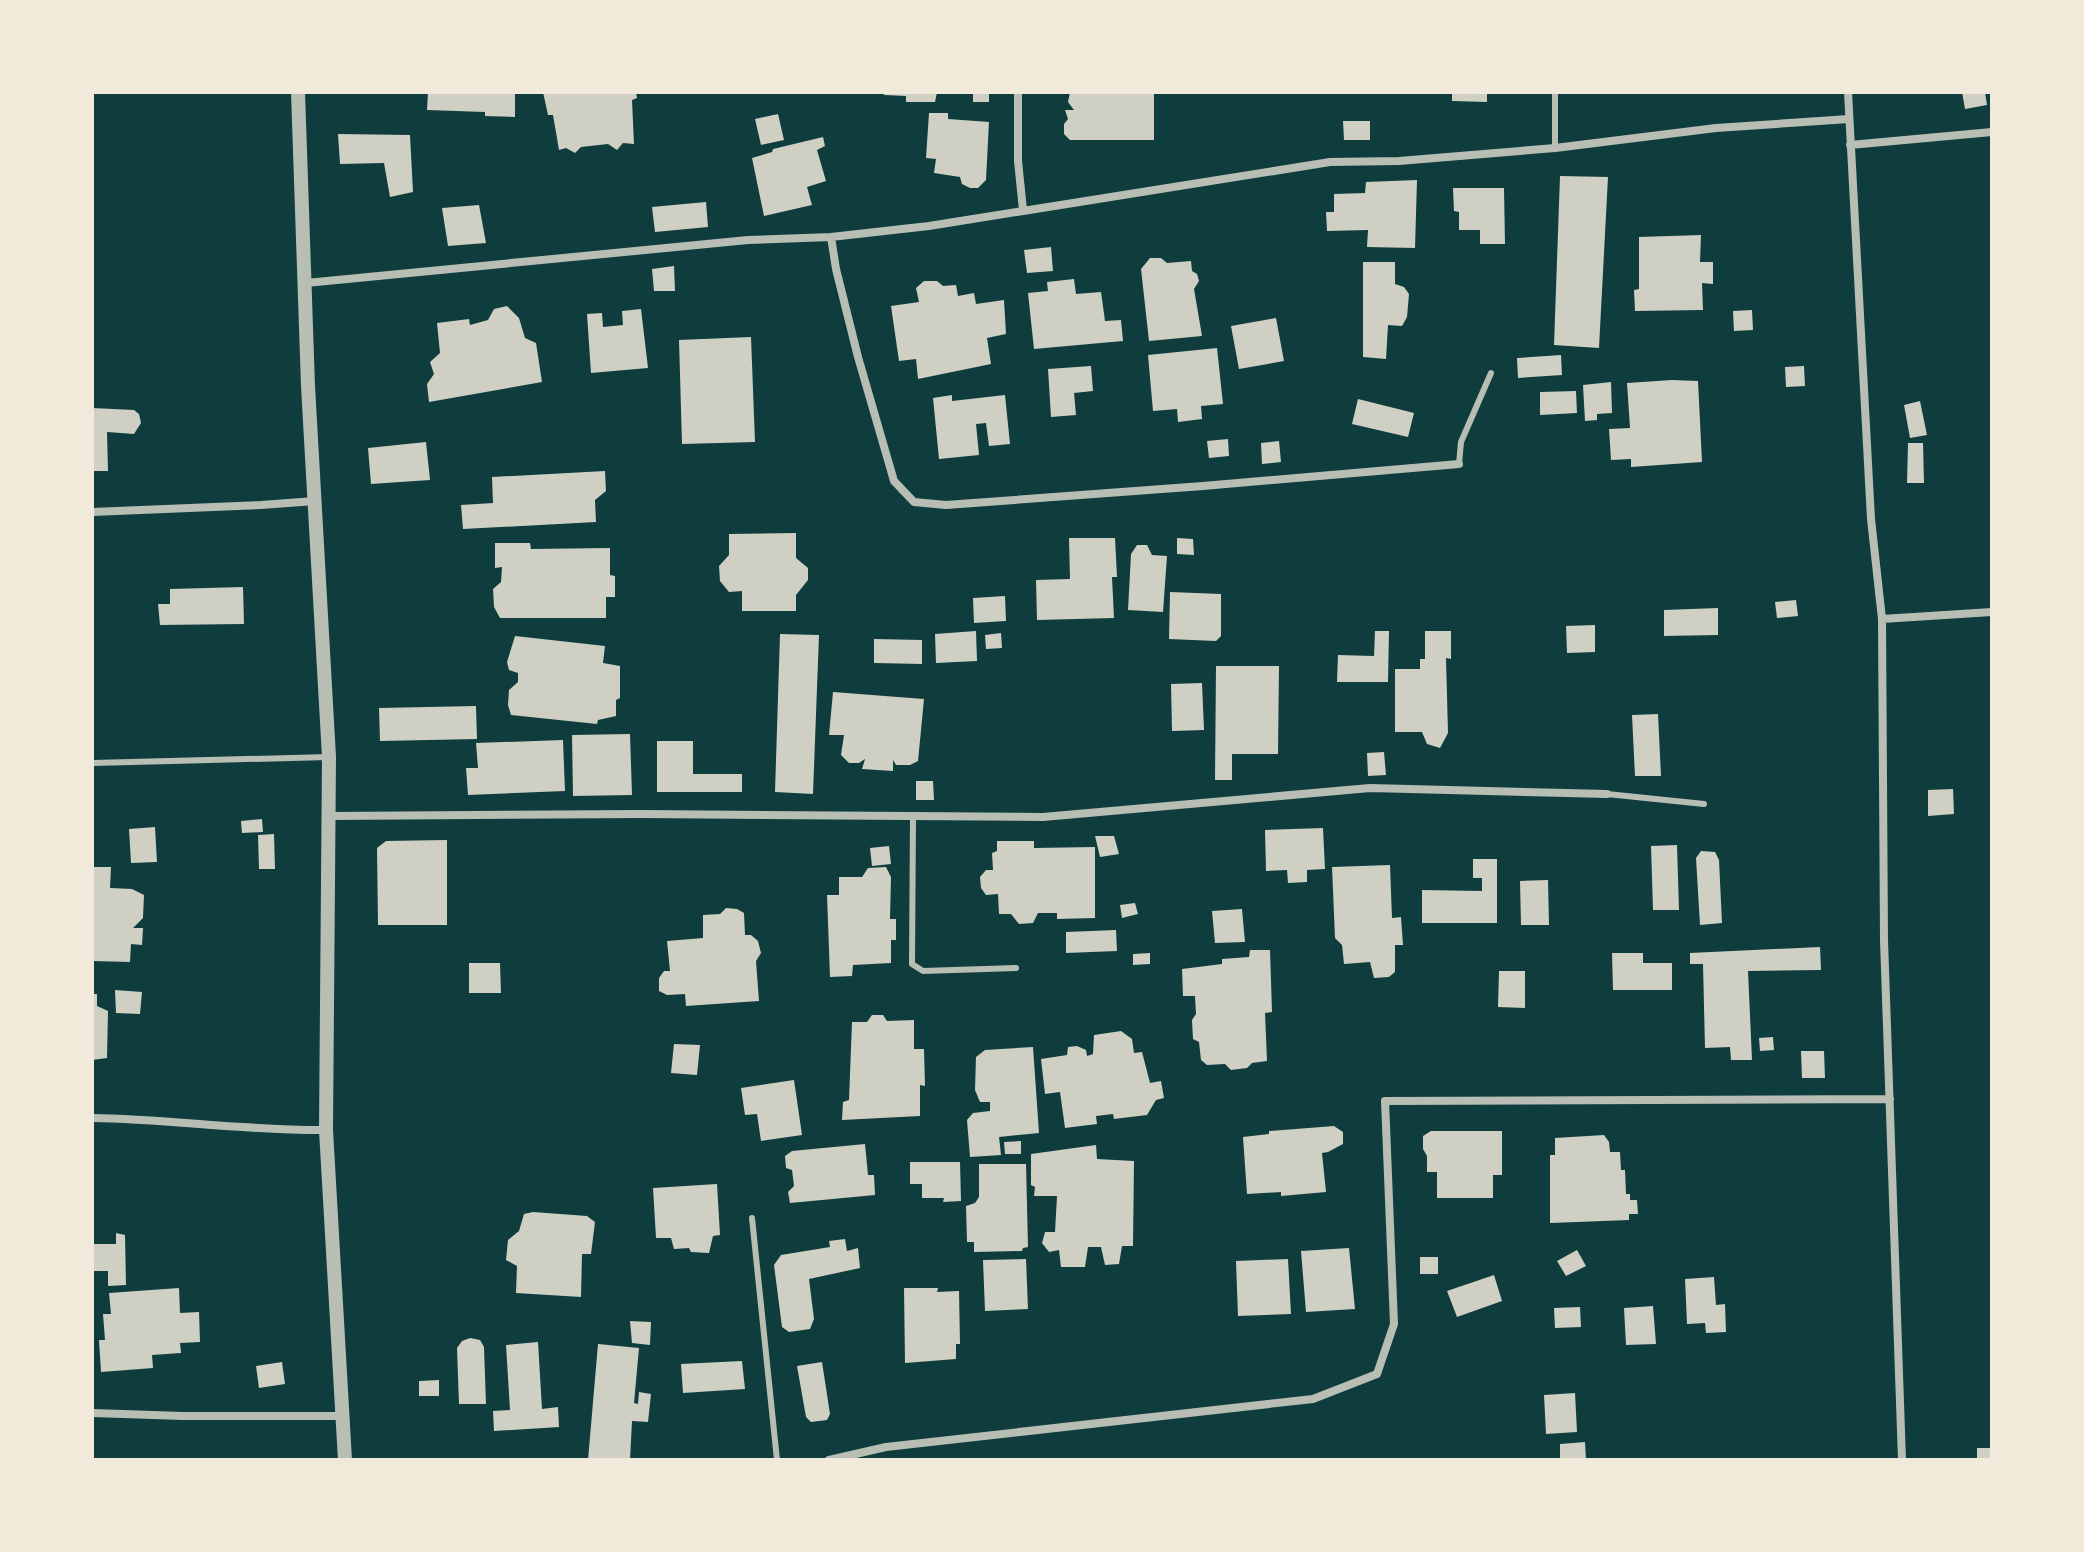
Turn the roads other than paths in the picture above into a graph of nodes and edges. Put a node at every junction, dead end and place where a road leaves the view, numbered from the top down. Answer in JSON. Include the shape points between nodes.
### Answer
{"nodes":[{"id":1,"x":298,"y":92,"type":"edge"},
{"id":2,"x":1018,"y":92,"type":"edge"},
{"id":3,"x":1555,"y":92,"type":"edge"},
{"id":4,"x":1848,"y":92,"type":"edge"},
{"id":5,"x":1849,"y":119,"type":"junction"},
{"id":6,"x":1992,"y":132,"type":"edge"},
{"id":7,"x":1850,"y":145,"type":"junction"},
{"id":8,"x":1555,"y":148,"type":"junction"},
{"id":9,"x":1023,"y":210,"type":"junction"},
{"id":10,"x":831,"y":237,"type":"junction"},
{"id":11,"x":306,"y":283,"type":"junction"},
{"id":12,"x":1491,"y":373,"type":"dead end"},
{"id":13,"x":1459,"y":464,"type":"joint"},
{"id":14,"x":316,"y":501,"type":"junction"},
{"id":15,"x":92,"y":512,"type":"edge"},
{"id":16,"x":1992,"y":612,"type":"edge"},
{"id":17,"x":1882,"y":619,"type":"junction"},
{"id":18,"x":329,"y":757,"type":"junction"},
{"id":19,"x":92,"y":763,"type":"edge"},
{"id":20,"x":1607,"y":794,"type":"joint"},
{"id":21,"x":1704,"y":804,"type":"dead end"},
{"id":22,"x":913,"y":815,"type":"junction"},
{"id":23,"x":330,"y":816,"type":"junction"},
{"id":24,"x":1016,"y":968,"type":"dead end"},
{"id":25,"x":1890,"y":1099,"type":"junction"},
{"id":26,"x":92,"y":1118,"type":"edge"},
{"id":27,"x":326,"y":1130,"type":"junction"},
{"id":28,"x":752,"y":1218,"type":"dead end"},
{"id":29,"x":92,"y":1413,"type":"edge"},
{"id":30,"x":344,"y":1416,"type":"junction"},
{"id":31,"x":345,"y":1460,"type":"edge"},
{"id":32,"x":777,"y":1460,"type":"edge"},
{"id":33,"x":829,"y":1460,"type":"edge"},
{"id":34,"x":1902,"y":1460,"type":"edge"}],
"edges":[{"from":1,"to":11,"type":"street"},
{"from":2,"to":9,"type":"street"},
{"from":3,"to":8,"type":"lane"},
{"from":4,"to":5,"type":"street"},
{"from":5,"to":7,"type":"street"},
{"from":5,"to":8,"type":"street","via":[[1716,128]]},
{"from":6,"to":7,"type":"street"},
{"from":7,"to":17,"type":"street","via":[[1871,519]]},
{"from":8,"to":9,"type":"street","via":[[1330,162]]},
{"from":9,"to":10,"type":"street"},
{"from":10,"to":11,"type":"street","via":[[748,240]]},
{"from":10,"to":13,"type":"street","via":[[894,481],[914,502],[961,504]]},
{"from":11,"to":14,"type":"street"},
{"from":12,"to":13,"type":"lane","via":[[1461,442]]},
{"from":14,"to":15,"type":"street"},
{"from":14,"to":18,"type":"street"},
{"from":16,"to":17,"type":"street"},
{"from":17,"to":25,"type":"street"},
{"from":18,"to":19,"type":"lane"},
{"from":18,"to":23,"type":"street"},
{"from":20,"to":21,"type":"lane"},
{"from":20,"to":22,"type":"street","via":[[1370,788],[1043,817]]},
{"from":22,"to":23,"type":"street"},
{"from":22,"to":24,"type":"lane","via":[[912,964],[923,971]]},
{"from":23,"to":27,"type":"street"},
{"from":25,"to":33,"type":"street","via":[[1385,1101],[1394,1324],[1377,1374],[1313,1399],[886,1447]]},
{"from":25,"to":34,"type":"street"},
{"from":26,"to":27,"type":"street"},
{"from":27,"to":30,"type":"street"},
{"from":28,"to":32,"type":"lane"},
{"from":29,"to":30,"type":"street"},
{"from":30,"to":31,"type":"street"}]}
